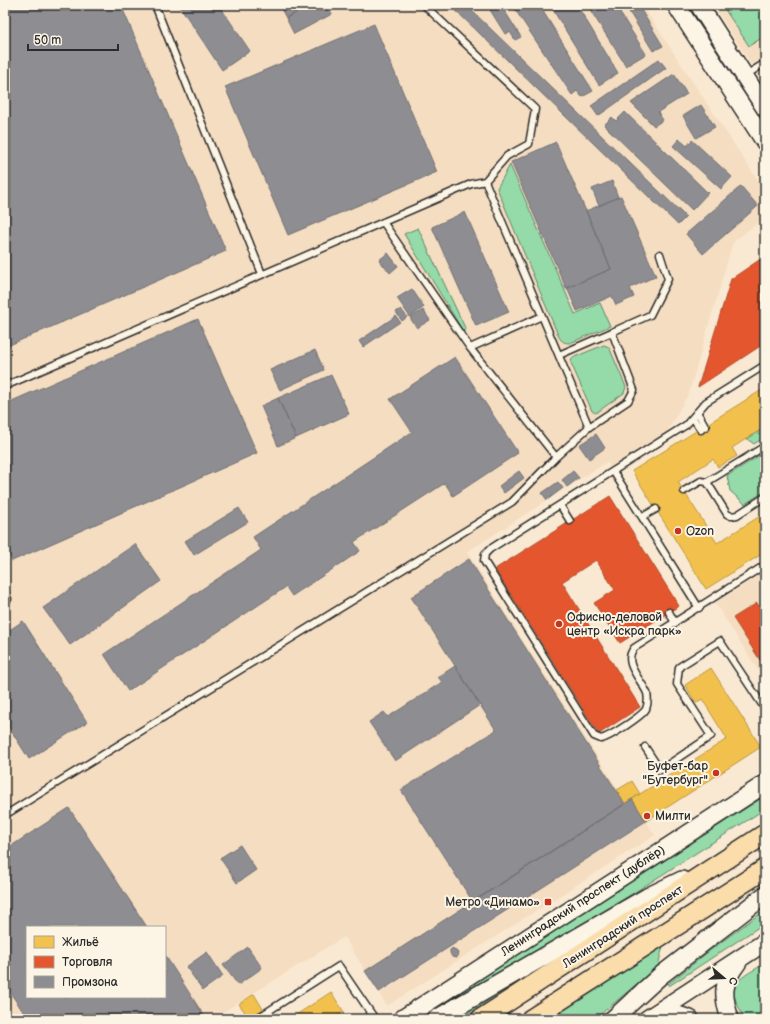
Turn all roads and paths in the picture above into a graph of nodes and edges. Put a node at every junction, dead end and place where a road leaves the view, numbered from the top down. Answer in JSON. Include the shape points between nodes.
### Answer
{"nodes":[{"id":1,"x":155,"y":5,"type":"edge"},
{"id":2,"x":424,"y":5,"type":"edge"},
{"id":3,"x":676,"y":5,"type":"edge"},
{"id":4,"x":699,"y":5,"type":"edge"},
{"id":5,"x":765,"y":63,"type":"edge"},
{"id":6,"x":744,"y":76,"type":"junction"},
{"id":7,"x":765,"y":108,"type":"edge"},
{"id":8,"x":765,"y":142,"type":"edge"},
{"id":9,"x":485,"y":181,"type":"junction"},
{"id":10,"x":383,"y":222,"type":"junction"},
{"id":11,"x":660,"y":254,"type":"dead end"},
{"id":12,"x":262,"y":274,"type":"junction"},
{"id":13,"x":542,"y":316,"type":"junction"},
{"id":14,"x":612,"y":332,"type":"junction"},
{"id":15,"x":470,"y":348,"type":"junction"},
{"id":16,"x":559,"y":355,"type":"junction"},
{"id":17,"x":765,"y":364,"type":"edge"},
{"id":18,"x":5,"y":386,"type":"edge"},
{"id":19,"x":697,"y":412,"type":"junction"},
{"id":20,"x":693,"y":418,"type":"junction"},
{"id":21,"x":589,"y":427,"type":"junction"},
{"id":22,"x":765,"y":446,"type":"edge"},
{"id":23,"x":556,"y":457,"type":"junction"},
{"id":24,"x":613,"y":471,"type":"junction"},
{"id":25,"x":707,"y":482,"type":"junction"},
{"id":26,"x":684,"y":491,"type":"dead end"},
{"id":27,"x":765,"y":497,"type":"edge"},
{"id":28,"x":560,"y":505,"type":"junction"},
{"id":29,"x":656,"y":509,"type":"dead end"},
{"id":30,"x":642,"y":517,"type":"junction"},
{"id":31,"x":570,"y":521,"type":"dead end"},
{"id":32,"x":765,"y":565,"type":"edge"},
{"id":33,"x":5,"y":593,"type":"edge"},
{"id":34,"x":5,"y":600,"type":"edge"},
{"id":35,"x":699,"y":608,"type":"junction"},
{"id":36,"x":669,"y":612,"type":"dead end"},
{"id":37,"x":675,"y":623,"type":"junction"},
{"id":38,"x":765,"y":709,"type":"edge"},
{"id":39,"x":645,"y":747,"type":"dead end"},
{"id":40,"x":765,"y":784,"type":"edge"},
{"id":41,"x":5,"y":815,"type":"edge"},
{"id":42,"x":765,"y":834,"type":"edge"},
{"id":43,"x":730,"y":856,"type":"junction"},
{"id":44,"x":765,"y":869,"type":"edge"},
{"id":45,"x":765,"y":895,"type":"edge"},
{"id":46,"x":765,"y":942,"type":"edge"},
{"id":47,"x":740,"y":958,"type":"junction"},
{"id":48,"x":648,"y":1018,"type":"edge"},
{"id":49,"x":256,"y":1019,"type":"edge"},
{"id":50,"x":375,"y":1019,"type":"edge"},
{"id":51,"x":402,"y":1019,"type":"edge"},
{"id":52,"x":436,"y":1019,"type":"edge"},
{"id":53,"x":481,"y":1019,"type":"edge"},
{"id":54,"x":531,"y":1019,"type":"edge"},
{"id":55,"x":613,"y":1019,"type":"edge"},
{"id":56,"x":690,"y":1019,"type":"edge"},
{"id":57,"x":730,"y":1019,"type":"edge"}],
"edges":[{"from":1,"to":12,"type":"lane"},
{"from":2,"to":9,"type":"lane","via":[[535,108],[529,144],[506,156]]},
{"from":3,"to":8,"type":"main road"},
{"from":4,"to":6,"type":"main road"},
{"from":5,"to":6,"type":"lane"},
{"from":6,"to":7,"type":"main road"},
{"from":9,"to":10,"type":"lane","via":[[471,184]]},
{"from":9,"to":13,"type":"lane"},
{"from":10,"to":12,"type":"lane"},
{"from":10,"to":15,"type":"lane"},
{"from":11,"to":14,"type":"lane","via":[[668,279],[650,315]]},
{"from":12,"to":18,"type":"lane"},
{"from":13,"to":15,"type":"lane"},
{"from":13,"to":16,"type":"lane"},
{"from":14,"to":16,"type":"lane"},
{"from":14,"to":21,"type":"lane","via":[[634,390],[628,401]]},
{"from":15,"to":23,"type":"lane"},
{"from":16,"to":21,"type":"lane"},
{"from":17,"to":19,"type":"lane","via":[[706,402]]},
{"from":19,"to":20,"type":"lane"},
{"from":19,"to":20,"type":"lane","via":[[704,429]]},
{"from":20,"to":24,"type":"lane"},
{"from":21,"to":23,"type":"lane"},
{"from":22,"to":25,"type":"lane"},
{"from":23,"to":41,"type":"lane","via":[[512,502]]},
{"from":24,"to":28,"type":"lane"},
{"from":24,"to":30,"type":"lane"},
{"from":25,"to":26,"type":"lane","via":[[701,481]]},
{"from":25,"to":27,"type":"lane","via":[[727,514],[731,516],[737,515]]},
{"from":28,"to":31,"type":"lane"},
{"from":28,"to":37,"type":"lane","via":[[490,549],[485,554],[484,561],[596,738],[604,739],[643,712],[647,704],[647,693],[630,664],[630,656],[634,648]]},
{"from":29,"to":30,"type":"lane"},
{"from":30,"to":35,"type":"lane"},
{"from":32,"to":35,"type":"lane"},
{"from":33,"to":34,"type":"lane","via":[[8,599]]},
{"from":35,"to":37,"type":"lane"},
{"from":36,"to":37,"type":"lane"},
{"from":38,"to":39,"type":"lane","via":[[720,640],[680,667],[676,684],[711,736],[660,770]]},
{"from":40,"to":51,"type":"main road","name":"Ленинградский проспект (дублёр)"},
{"from":42,"to":43,"type":"main road","name":"Ленинградский проспект"},
{"from":43,"to":52,"type":"main road","via":[[647,897]]},
{"from":43,"to":53,"type":"main road","name":"Ленинградский проспект"},
{"from":44,"to":54,"type":"main road"},
{"from":45,"to":55,"type":"main road","via":[[660,976]]},
{"from":46,"to":47,"type":"main road"},
{"from":47,"to":48,"type":"main road"},
{"from":47,"to":57,"type":"main road","via":[[725,984],[724,999]]},
{"from":48,"to":56,"type":"main road","via":[[678,1015]]},
{"from":49,"to":50,"type":"lane","via":[[339,966]]}]}
